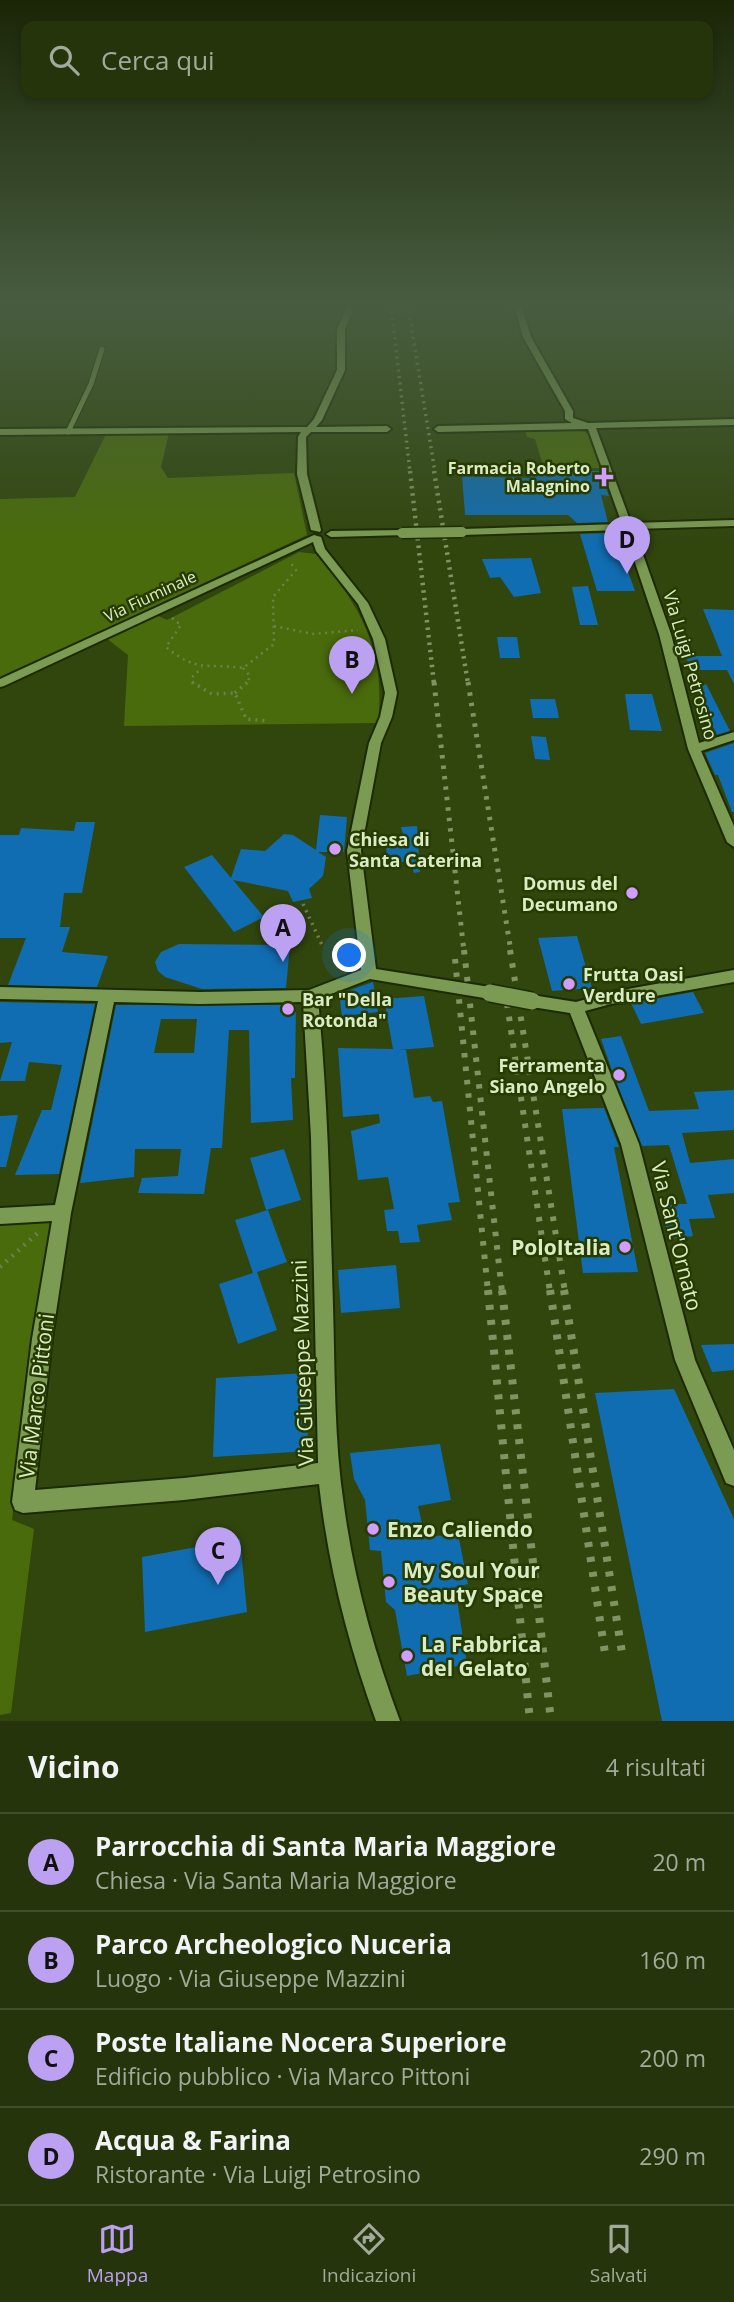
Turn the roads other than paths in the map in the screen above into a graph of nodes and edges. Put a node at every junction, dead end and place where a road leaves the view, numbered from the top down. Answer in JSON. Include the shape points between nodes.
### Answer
{"nodes":[{"id":1,"x":90,"y":385,"type":"edge"},
{"id":2,"x":334,"y":385,"type":"edge"},
{"id":3,"x":554,"y":385,"type":"edge"},
{"id":4,"x":734,"y":422,"type":"edge"},
{"id":5,"x":582,"y":424,"type":"junction"},
{"id":6,"x":387,"y":429,"type":"dead end"},
{"id":7,"x":438,"y":429,"type":"dead end"},
{"id":8,"x":0,"y":432,"type":"edge"},
{"id":9,"x":68,"y":432,"type":"junction"},
{"id":10,"x":305,"y":432,"type":"junction"},
{"id":11,"x":734,"y":523,"type":"edge"},
{"id":12,"x":629,"y":527,"type":"junction"},
{"id":13,"x":315,"y":535,"type":"junction"},
{"id":14,"x":0,"y":683,"type":"edge"},
{"id":15,"x":734,"y":736,"type":"edge"},
{"id":16,"x":694,"y":749,"type":"junction"},
{"id":17,"x":734,"y":842,"type":"edge"},
{"id":18,"x":369,"y":974,"type":"junction"},
{"id":19,"x":734,"y":976,"type":"edge"},
{"id":20,"x":0,"y":993,"type":"edge"},
{"id":21,"x":107,"y":996,"type":"junction"},
{"id":22,"x":310,"y":996,"type":"junction"},
{"id":23,"x":576,"y":1009,"type":"junction"},
{"id":24,"x":0,"y":1216,"type":"edge"},
{"id":25,"x":56,"y":1217,"type":"junction"},
{"id":26,"x":329,"y":1472,"type":"junction"},
{"id":27,"x":734,"y":1475,"type":"edge"},
{"id":28,"x":388,"y":1721,"type":"edge"}],
"edges":[{"from":1,"to":9,"type":"lane"},
{"from":2,"to":10,"type":"street","via":[[318,419]]},
{"from":3,"to":5,"type":"street","name":"Via Luigi Petrosino","via":[[569,419]]},
{"from":4,"to":5,"type":"street"},
{"from":5,"to":7,"type":"street"},
{"from":5,"to":12,"type":"street","name":"Via Luigi Petrosino","via":[[596,433]]},
{"from":6,"to":10,"type":"street"},
{"from":8,"to":9,"type":"street"},
{"from":9,"to":10,"type":"street"},
{"from":10,"to":13,"type":"street","via":[[300,456]]},
{"from":11,"to":12,"type":"street"},
{"from":12,"to":13,"type":"street","bridge":true,"via":[[331,534],[326,530]]},
{"from":12,"to":16,"type":"street","name":"Via Luigi Petrosino","via":[[665,634]]},
{"from":13,"to":14,"type":"street","name":"Via Fiuminale"},
{"from":13,"to":18,"type":"street","via":[[320,549],[363,603],[379,639],[391,693],[375,743],[354,851]]},
{"from":15,"to":16,"type":"street"},
{"from":16,"to":17,"type":"street","name":"Via Luigi Petrosino"},
{"from":18,"to":22,"type":"street"},
{"from":18,"to":23,"type":"street","bridge":true},
{"from":19,"to":23,"type":"street","via":[[611,998]]},
{"from":20,"to":21,"type":"street"},
{"from":21,"to":22,"type":"street"},
{"from":21,"to":25,"type":"street"},
{"from":22,"to":26,"type":"street","name":"Via Giuseppe Mazzini","via":[[319,1083]]},
{"from":23,"to":27,"type":"street","name":"Via Sant'Ornato","via":[[630,1144],[685,1360]]},
{"from":24,"to":25,"type":"street"},
{"from":25,"to":26,"type":"street","name":"Via Marco Pittoni","via":[[23,1503]]},
{"from":26,"to":28,"type":"street","name":"Via Giuseppe Mazzini","via":[[351,1600],[368,1670]]}]}
